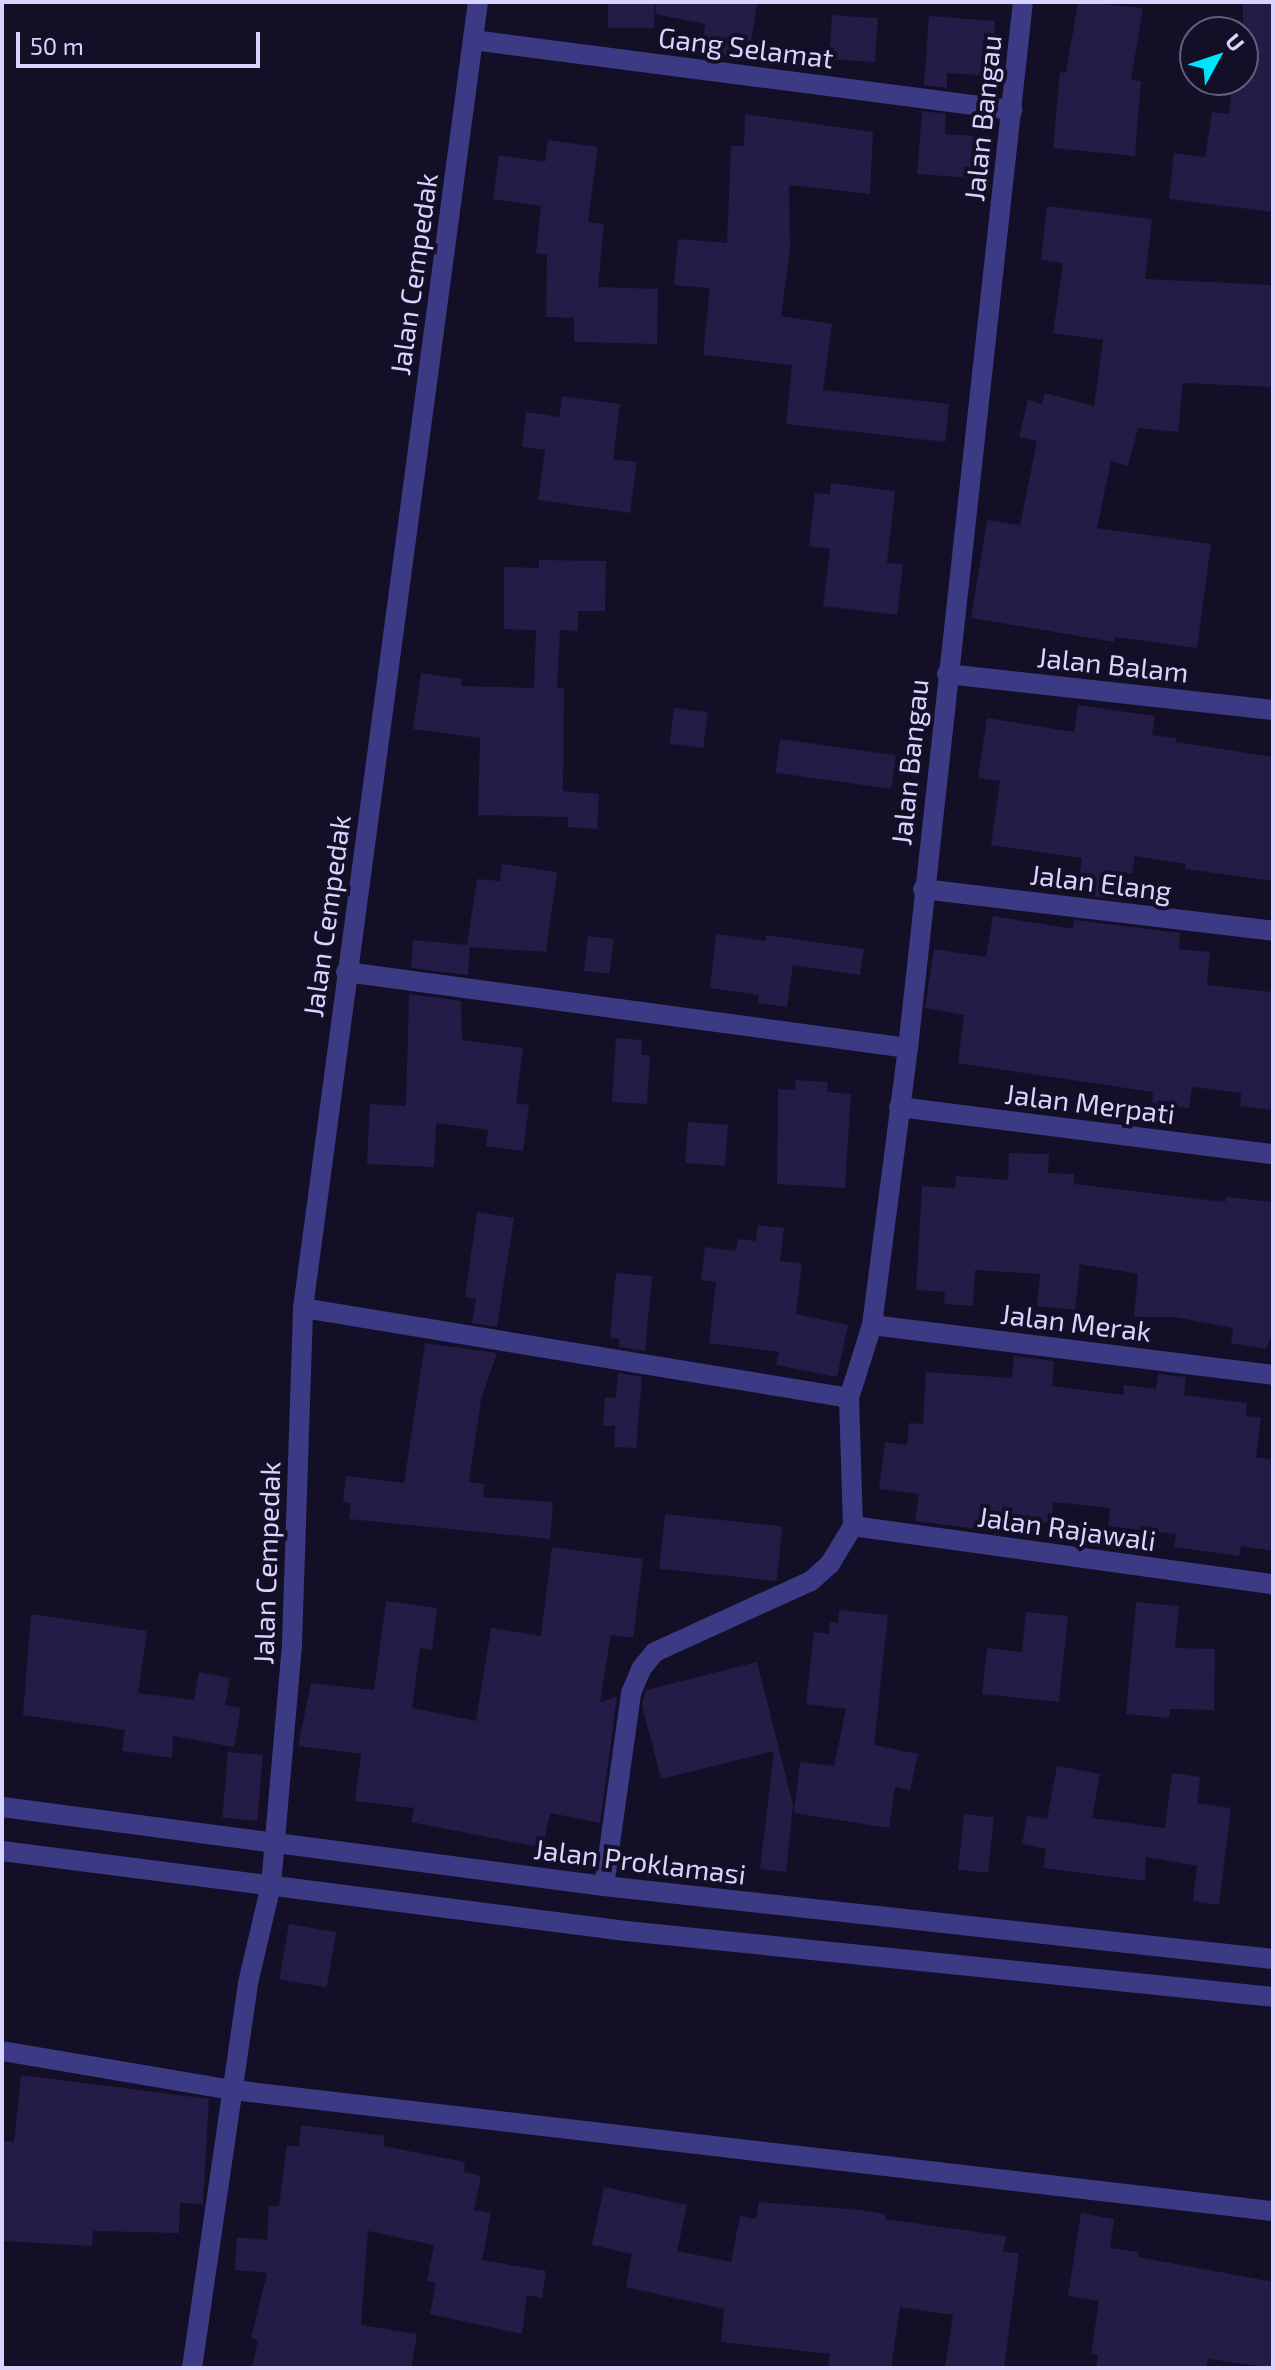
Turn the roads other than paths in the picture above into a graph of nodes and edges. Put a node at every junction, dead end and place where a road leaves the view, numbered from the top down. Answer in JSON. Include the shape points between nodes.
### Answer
{"nodes":[{"id":1,"x":478,"y":2,"type":"edge"},
{"id":2,"x":1023,"y":2,"type":"edge"},
{"id":3,"x":473,"y":40,"type":"junction"},
{"id":4,"x":1012,"y":110,"type":"junction"},
{"id":5,"x":947,"y":674,"type":"junction"},
{"id":6,"x":1273,"y":710,"type":"edge"},
{"id":7,"x":923,"y":889,"type":"junction"},
{"id":8,"x":1273,"y":931,"type":"edge"},
{"id":9,"x":346,"y":972,"type":"junction"},
{"id":10,"x":908,"y":1048,"type":"junction"},
{"id":11,"x":899,"y":1107,"type":"junction"},
{"id":12,"x":1273,"y":1154,"type":"edge"},
{"id":13,"x":303,"y":1308,"type":"junction"},
{"id":14,"x":872,"y":1325,"type":"junction"},
{"id":15,"x":1273,"y":1375,"type":"edge"},
{"id":16,"x":849,"y":1398,"type":"junction"},
{"id":17,"x":853,"y":1526,"type":"junction"},
{"id":18,"x":1273,"y":1584,"type":"edge"},
{"id":19,"x":2,"y":1807,"type":"edge"},
{"id":20,"x":273,"y":1841,"type":"junction"},
{"id":21,"x":2,"y":1851,"type":"edge"},
{"id":22,"x":271,"y":1885,"type":"junction"},
{"id":23,"x":604,"y":1886,"type":"junction"},
{"id":24,"x":1273,"y":1959,"type":"edge"},
{"id":25,"x":1273,"y":1997,"type":"edge"},
{"id":26,"x":2,"y":2051,"type":"edge"},
{"id":27,"x":233,"y":2090,"type":"junction"},
{"id":28,"x":1273,"y":2211,"type":"edge"},
{"id":29,"x":192,"y":2368,"type":"edge"}],
"edges":[{"from":1,"to":3,"type":"street","name":"Jalan Cempedak"},
{"from":2,"to":4,"type":"street","name":"Jalan Bangau"},
{"from":3,"to":4,"type":"street","name":"Gang Selamat"},
{"from":3,"to":9,"type":"street","name":"Jalan Cempedak"},
{"from":4,"to":5,"type":"street","name":"Jalan Bangau"},
{"from":5,"to":6,"type":"street","name":"Jalan Balam"},
{"from":5,"to":7,"type":"street","name":"Jalan Bangau"},
{"from":7,"to":8,"type":"street","name":"Jalan Elang"},
{"from":7,"to":10,"type":"street","name":"Jalan Bangau"},
{"from":9,"to":10,"type":"street"},
{"from":9,"to":13,"type":"street","name":"Jalan Cempedak"},
{"from":10,"to":11,"type":"street","name":"Jalan Bangau"},
{"from":11,"to":12,"type":"street","name":"Jalan Merpati"},
{"from":11,"to":14,"type":"street","name":"Jalan Bangau"},
{"from":13,"to":16,"type":"street"},
{"from":13,"to":20,"type":"street","name":"Jalan Cempedak","via":[[292,1643]]},
{"from":14,"to":15,"type":"street","name":"Jalan Merak"},
{"from":14,"to":16,"type":"street","name":"Jalan Bangau"},
{"from":16,"to":17,"type":"street","name":"Jalan Bangau"},
{"from":17,"to":18,"type":"street","name":"Jalan Rajawali"},
{"from":17,"to":23,"type":"street","via":[[830,1564],[811,1581],[655,1652],[641,1669],[631,1693]]},
{"from":19,"to":20,"type":"street","name":"Jalan Proklamasi"},
{"from":20,"to":22,"type":"street","name":"Jalan Cempedak"},
{"from":20,"to":23,"type":"street","name":"Jalan Proklamasi"},
{"from":21,"to":22,"type":"street"},
{"from":22,"to":25,"type":"street","via":[[642,1933]]},
{"from":22,"to":27,"type":"street","name":"Jalan Cempedak","via":[[248,1983]]},
{"from":23,"to":24,"type":"street","name":"Jalan Proklamasi"},
{"from":26,"to":27,"type":"street"},
{"from":27,"to":28,"type":"street"},
{"from":27,"to":29,"type":"street","name":"Jalan Cempedak"}]}
